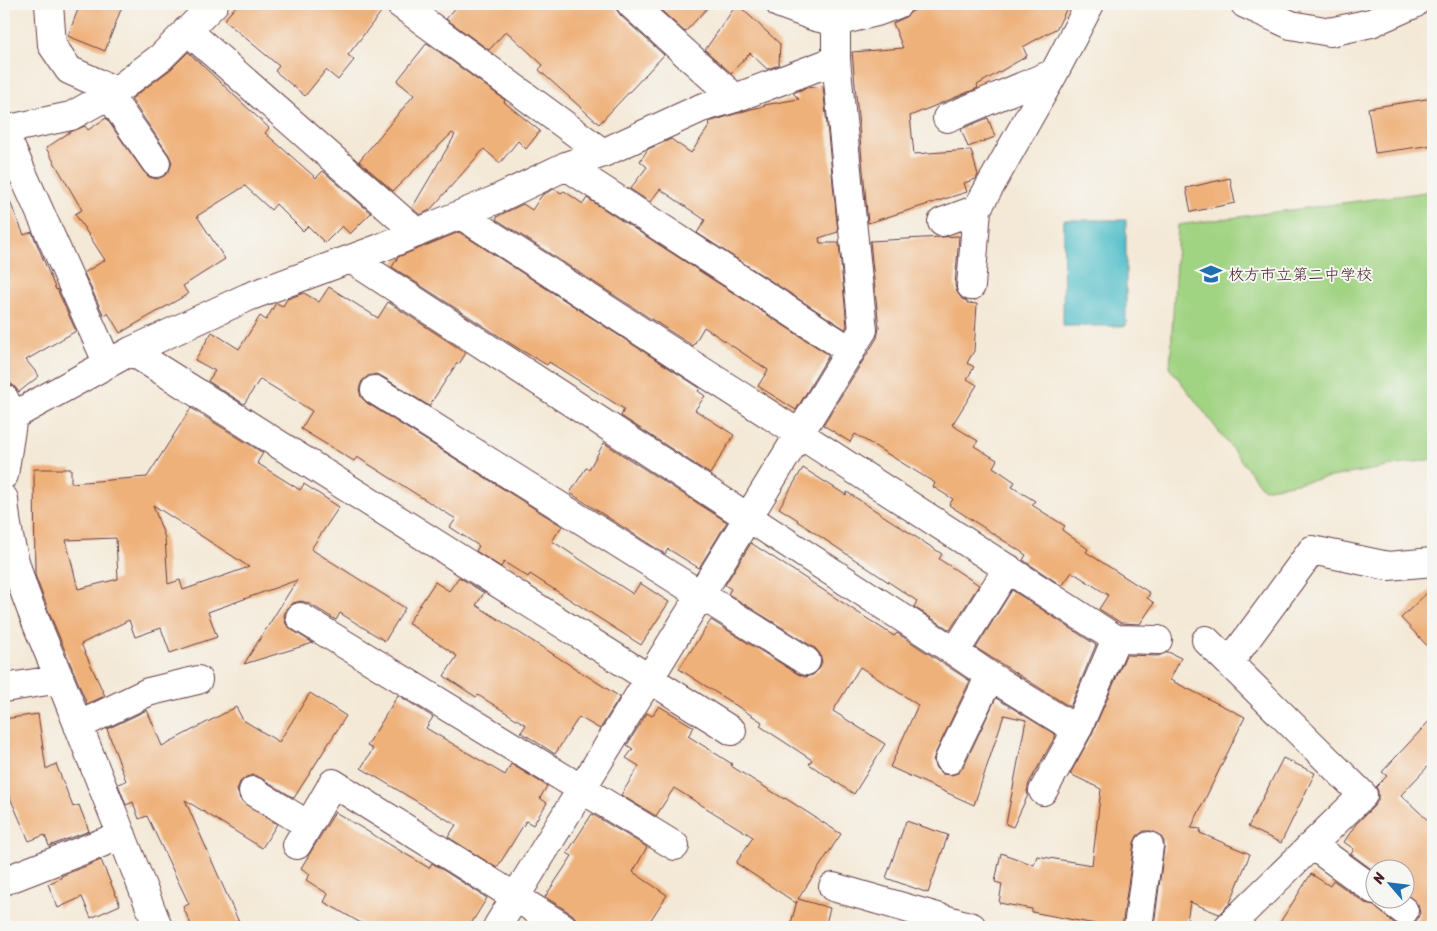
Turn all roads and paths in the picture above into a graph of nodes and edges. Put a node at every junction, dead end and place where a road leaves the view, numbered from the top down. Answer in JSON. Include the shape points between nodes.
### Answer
{"nodes":[{"id":1,"x":49,"y":4,"type":"edge"},
{"id":2,"x":214,"y":4,"type":"edge"},
{"id":3,"x":400,"y":4,"type":"edge"},
{"id":4,"x":631,"y":4,"type":"edge"},
{"id":5,"x":780,"y":4,"type":"edge"},
{"id":6,"x":898,"y":4,"type":"edge"},
{"id":7,"x":1090,"y":4,"type":"edge"},
{"id":8,"x":1245,"y":4,"type":"edge"},
{"id":9,"x":1414,"y":4,"type":"edge"},
{"id":10,"x":836,"y":22,"type":"junction"},
{"id":11,"x":187,"y":30,"type":"junction"},
{"id":12,"x":836,"y":60,"type":"junction"},
{"id":13,"x":1054,"y":73,"type":"junction"},
{"id":14,"x":112,"y":92,"type":"junction"},
{"id":15,"x":735,"y":98,"type":"junction"},
{"id":16,"x":947,"y":118,"type":"dead end"},
{"id":17,"x":4,"y":131,"type":"edge"},
{"id":18,"x":602,"y":153,"type":"junction"},
{"id":19,"x":156,"y":163,"type":"dead end"},
{"id":20,"x":566,"y":166,"type":"junction"},
{"id":21,"x":977,"y":209,"type":"junction"},
{"id":22,"x":461,"y":214,"type":"junction"},
{"id":23,"x":942,"y":222,"type":"dead end"},
{"id":24,"x":417,"y":233,"type":"junction"},
{"id":25,"x":351,"y":259,"type":"junction"},
{"id":26,"x":971,"y":286,"type":"dead end"},
{"id":27,"x":131,"y":351,"type":"junction"},
{"id":28,"x":852,"y":351,"type":"junction"},
{"id":29,"x":108,"y":364,"type":"junction"},
{"id":30,"x":375,"y":390,"type":"dead end"},
{"id":31,"x":9,"y":407,"type":"edge"},
{"id":32,"x":800,"y":434,"type":"junction"},
{"id":33,"x":4,"y":475,"type":"edge"},
{"id":34,"x":4,"y":514,"type":"edge"},
{"id":35,"x":748,"y":518,"type":"junction"},
{"id":36,"x":1433,"y":562,"type":"edge"},
{"id":37,"x":1008,"y":568,"type":"junction"},
{"id":38,"x":701,"y":595,"type":"junction"},
{"id":39,"x":300,"y":617,"type":"dead end"},
{"id":40,"x":1116,"y":639,"type":"junction"},
{"id":41,"x":1158,"y":640,"type":"dead end"},
{"id":42,"x":1206,"y":640,"type":"dead end"},
{"id":43,"x":955,"y":652,"type":"junction"},
{"id":44,"x":806,"y":662,"type":"dead end"},
{"id":45,"x":1229,"y":663,"type":"junction"},
{"id":46,"x":990,"y":676,"type":"junction"},
{"id":47,"x":60,"y":679,"type":"junction"},
{"id":48,"x":649,"y":679,"type":"junction"},
{"id":49,"x":198,"y":680,"type":"dead end"},
{"id":50,"x":4,"y":688,"type":"edge"},
{"id":51,"x":78,"y":726,"type":"junction"},
{"id":52,"x":1077,"y":730,"type":"junction"},
{"id":53,"x":732,"y":732,"type":"dead end"},
{"id":54,"x":949,"y":760,"type":"dead end"},
{"id":55,"x":582,"y":790,"type":"junction"},
{"id":56,"x":253,"y":791,"type":"dead end"},
{"id":57,"x":1043,"y":791,"type":"dead end"},
{"id":58,"x":122,"y":835,"type":"junction"},
{"id":59,"x":1312,"y":845,"type":"junction"},
{"id":60,"x":674,"y":846,"type":"dead end"},
{"id":61,"x":1149,"y":846,"type":"dead end"},
{"id":62,"x":4,"y":881,"type":"edge"},
{"id":63,"x":1364,"y":883,"type":"edge"},
{"id":64,"x":833,"y":887,"type":"dead end"},
{"id":65,"x":516,"y":897,"type":"junction"},
{"id":66,"x":158,"y":927,"type":"edge"},
{"id":67,"x":498,"y":927,"type":"edge"},
{"id":68,"x":563,"y":927,"type":"edge"},
{"id":69,"x":972,"y":927,"type":"edge"},
{"id":70,"x":1138,"y":927,"type":"edge"},
{"id":71,"x":1228,"y":927,"type":"edge"}],
"edges":[{"from":1,"to":14,"type":"street","via":[[52,46],[69,70]]},
{"from":2,"to":11,"type":"street"},
{"from":3,"to":18,"type":"street"},
{"from":4,"to":15,"type":"street"},
{"from":5,"to":10,"type":"street"},
{"from":6,"to":10,"type":"street"},
{"from":7,"to":13,"type":"street"},
{"from":8,"to":9,"type":"street","via":[[1291,24],[1330,32],[1371,23]]},
{"from":10,"to":12,"type":"street"},
{"from":11,"to":14,"type":"street","via":[[161,57]]},
{"from":11,"to":24,"type":"street"},
{"from":12,"to":15,"type":"street"},
{"from":12,"to":28,"type":"street","via":[[863,330]]},
{"from":13,"to":16,"type":"street"},
{"from":13,"to":21,"type":"street"},
{"from":14,"to":17,"type":"street","via":[[71,116]]},
{"from":14,"to":19,"type":"street"},
{"from":15,"to":18,"type":"street","via":[[701,108]]},
{"from":17,"to":29,"type":"street"},
{"from":18,"to":20,"type":"street"},
{"from":20,"to":22,"type":"street"},
{"from":20,"to":28,"type":"street"},
{"from":21,"to":23,"type":"street"},
{"from":21,"to":26,"type":"street"},
{"from":22,"to":24,"type":"street"},
{"from":22,"to":32,"type":"street"},
{"from":24,"to":25,"type":"street"},
{"from":25,"to":27,"type":"street","via":[[248,297]]},
{"from":25,"to":35,"type":"street"},
{"from":27,"to":29,"type":"street"},
{"from":27,"to":48,"type":"street"},
{"from":28,"to":32,"type":"street"},
{"from":29,"to":31,"type":"street"},
{"from":30,"to":38,"type":"street"},
{"from":31,"to":33,"type":"street"},
{"from":32,"to":35,"type":"street"},
{"from":32,"to":37,"type":"street"},
{"from":34,"to":47,"type":"street","via":[[16,569]]},
{"from":35,"to":38,"type":"street"},
{"from":35,"to":43,"type":"street"},
{"from":36,"to":45,"type":"street","via":[[1388,566],[1312,550]]},
{"from":37,"to":40,"type":"street"},
{"from":37,"to":43,"type":"street"},
{"from":38,"to":44,"type":"street"},
{"from":38,"to":48,"type":"street"},
{"from":39,"to":55,"type":"street"},
{"from":40,"to":41,"type":"street"},
{"from":40,"to":52,"type":"street"},
{"from":42,"to":45,"type":"street"},
{"from":43,"to":46,"type":"street"},
{"from":45,"to":59,"type":"street","via":[[1363,795]]},
{"from":46,"to":52,"type":"street"},
{"from":46,"to":54,"type":"street"},
{"from":47,"to":50,"type":"street"},
{"from":47,"to":51,"type":"street"},
{"from":48,"to":53,"type":"street"},
{"from":48,"to":55,"type":"street"},
{"from":49,"to":51,"type":"street","via":[[148,692]]},
{"from":51,"to":58,"type":"street"},
{"from":52,"to":57,"type":"street"},
{"from":55,"to":60,"type":"street"},
{"from":55,"to":65,"type":"street"},
{"from":56,"to":65,"type":"street","via":[[303,835],[333,783]]},
{"from":58,"to":62,"type":"street"},
{"from":58,"to":66,"type":"street"},
{"from":59,"to":63,"type":"street"},
{"from":59,"to":71,"type":"street"},
{"from":61,"to":70,"type":"street"},
{"from":64,"to":69,"type":"street"},
{"from":65,"to":67,"type":"street"},
{"from":65,"to":68,"type":"street"}]}
